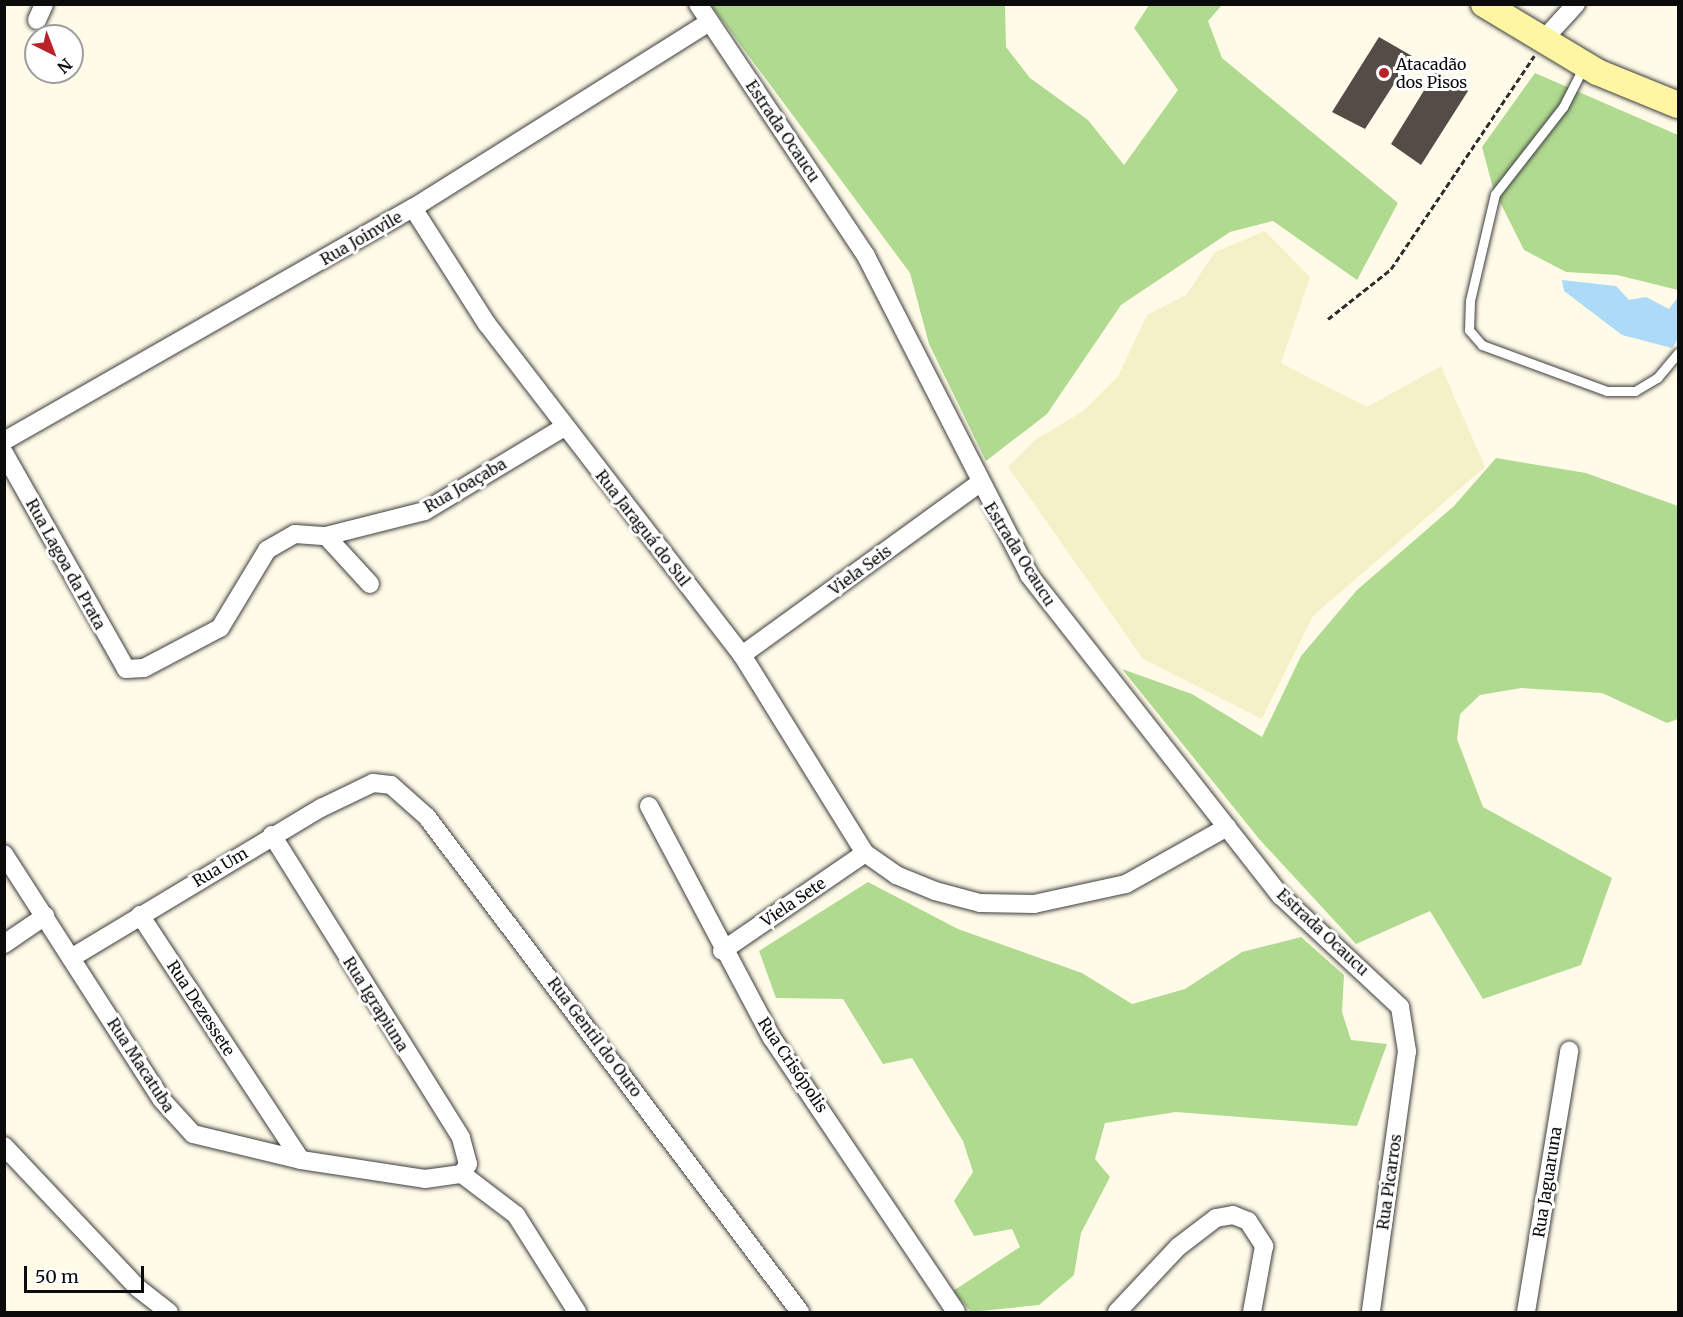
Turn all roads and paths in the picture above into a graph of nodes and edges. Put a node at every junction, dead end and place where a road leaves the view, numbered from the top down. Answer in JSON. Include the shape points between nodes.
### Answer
{"nodes":[{"id":1,"x":698,"y":4,"type":"edge"},
{"id":2,"x":1484,"y":4,"type":"edge"},
{"id":3,"x":1576,"y":4,"type":"edge"},
{"id":4,"x":710,"y":22,"type":"junction"},
{"id":5,"x":1545,"y":38,"type":"junction"},
{"id":6,"x":1585,"y":64,"type":"junction"},
{"id":7,"x":1678,"y":105,"type":"edge"},
{"id":8,"x":413,"y":208,"type":"junction"},
{"id":9,"x":1328,"y":319,"type":"dead end"},
{"id":10,"x":1678,"y":353,"type":"edge"},
{"id":11,"x":564,"y":427,"type":"junction"},
{"id":12,"x":4,"y":441,"type":"edge"},
{"id":13,"x":4,"y":453,"type":"edge"},
{"id":14,"x":978,"y":484,"type":"junction"},
{"id":15,"x":326,"y":536,"type":"junction"},
{"id":16,"x":370,"y":584,"type":"dead end"},
{"id":17,"x":742,"y":655,"type":"junction"},
{"id":18,"x":132,"y":671,"type":"joint"},
{"id":19,"x":373,"y":783,"type":"joint"},
{"id":20,"x":649,"y":806,"type":"dead end"},
{"id":21,"x":1227,"y":827,"type":"junction"},
{"id":22,"x":272,"y":835,"type":"junction"},
{"id":23,"x":865,"y":853,"type":"junction"},
{"id":24,"x":4,"y":854,"type":"edge"},
{"id":25,"x":45,"y":915,"type":"junction"},
{"id":26,"x":140,"y":915,"type":"junction"},
{"id":27,"x":4,"y":944,"type":"edge"},
{"id":28,"x":722,"y":951,"type":"junction"},
{"id":29,"x":71,"y":958,"type":"junction"},
{"id":30,"x":1407,"y":1051,"type":"joint"},
{"id":31,"x":1569,"y":1051,"type":"dead end"},
{"id":32,"x":4,"y":1146,"type":"edge"},
{"id":33,"x":300,"y":1160,"type":"junction"},
{"id":34,"x":462,"y":1174,"type":"junction"},
{"id":35,"x":170,"y":1312,"type":"edge"},
{"id":36,"x":577,"y":1312,"type":"edge"},
{"id":37,"x":800,"y":1312,"type":"edge"},
{"id":38,"x":956,"y":1312,"type":"edge"},
{"id":39,"x":1117,"y":1312,"type":"edge"},
{"id":40,"x":1252,"y":1312,"type":"edge"},
{"id":41,"x":1371,"y":1312,"type":"edge"},
{"id":42,"x":1526,"y":1312,"type":"edge"}],
"edges":[{"from":1,"to":4,"type":"street","name":"Estrada Ocaucu"},
{"from":2,"to":5,"type":"main road"},
{"from":3,"to":5,"type":"street"},
{"from":4,"to":8,"type":"street","name":"Rua Joinvile"},
{"from":4,"to":14,"type":"street","name":"Estrada Ocaucu","via":[[876,274],[922,358]]},
{"from":5,"to":6,"type":"main road"},
{"from":5,"to":9,"type":"path","via":[[1391,269]]},
{"from":6,"to":7,"type":"main road"},
{"from":6,"to":10,"type":"lane","via":[[1563,107],[1494,194],[1472,289],[1469,330],[1482,345],[1607,391],[1635,391],[1657,378]]},
{"from":8,"to":11,"type":"street","name":"Rua Jaraguá do Sul","via":[[487,324]]},
{"from":8,"to":12,"type":"street","name":"Rua Joinvile"},
{"from":11,"to":15,"type":"street","name":"Rua Joaçaba","via":[[425,511]]},
{"from":11,"to":17,"type":"street","name":"Rua Jaraguá do Sul"},
{"from":13,"to":18,"type":"street","name":"Rua Lagoa da Prata","via":[[122,665]]},
{"from":14,"to":17,"type":"street","name":"Viela Seis"},
{"from":14,"to":21,"type":"street","name":"Estrada Ocaucu","via":[[1029,575]]},
{"from":15,"to":16,"type":"street"},
{"from":15,"to":18,"type":"street","name":"Rua Joaçaba","via":[[312,531],[279,540],[267,550],[220,628]]},
{"from":17,"to":23,"type":"street","name":"Rua Jaraguá do Sul"},
{"from":19,"to":22,"type":"street","name":"Rua Um"},
{"from":19,"to":37,"type":"street","name":"Rua Gentil do Ouro","via":[[391,785],[427,817]]},
{"from":20,"to":28,"type":"street","name":"Rua Crisópolis"},
{"from":21,"to":23,"type":"street","via":[[1126,884],[1034,904],[980,903],[935,891],[896,875]]},
{"from":21,"to":30,"type":"street","name":"Estrada Ocaucu","via":[[1281,896],[1400,1007]]},
{"from":22,"to":26,"type":"street","name":"Rua Um"},
{"from":22,"to":34,"type":"street","name":"Rua Igrapiuna","via":[[461,1138],[468,1164]]},
{"from":23,"to":28,"type":"street","name":"Viela Sete"},
{"from":24,"to":25,"type":"street","name":"Rua Macatuba"},
{"from":25,"to":27,"type":"street"},
{"from":25,"to":29,"type":"street","name":"Rua Macatuba"},
{"from":26,"to":29,"type":"street","name":"Rua Um"},
{"from":26,"to":33,"type":"street","name":"Rua Dezessete"},
{"from":28,"to":38,"type":"street","name":"Rua Crisópolis","via":[[772,1038]]},
{"from":29,"to":33,"type":"street","name":"Rua Macatuba","via":[[174,1116],[193,1134]]},
{"from":30,"to":41,"type":"street","name":"Rua Picarros"},
{"from":31,"to":42,"type":"street","name":"Rua Jaguaruna"},
{"from":32,"to":35,"type":"street","via":[[138,1288]]},
{"from":33,"to":34,"type":"street","name":"Rua Macatuba","via":[[425,1179]]},
{"from":34,"to":36,"type":"street","via":[[516,1215]]},
{"from":39,"to":40,"type":"street","via":[[1178,1247],[1216,1218],[1233,1215],[1248,1221],[1264,1246]]}]}
